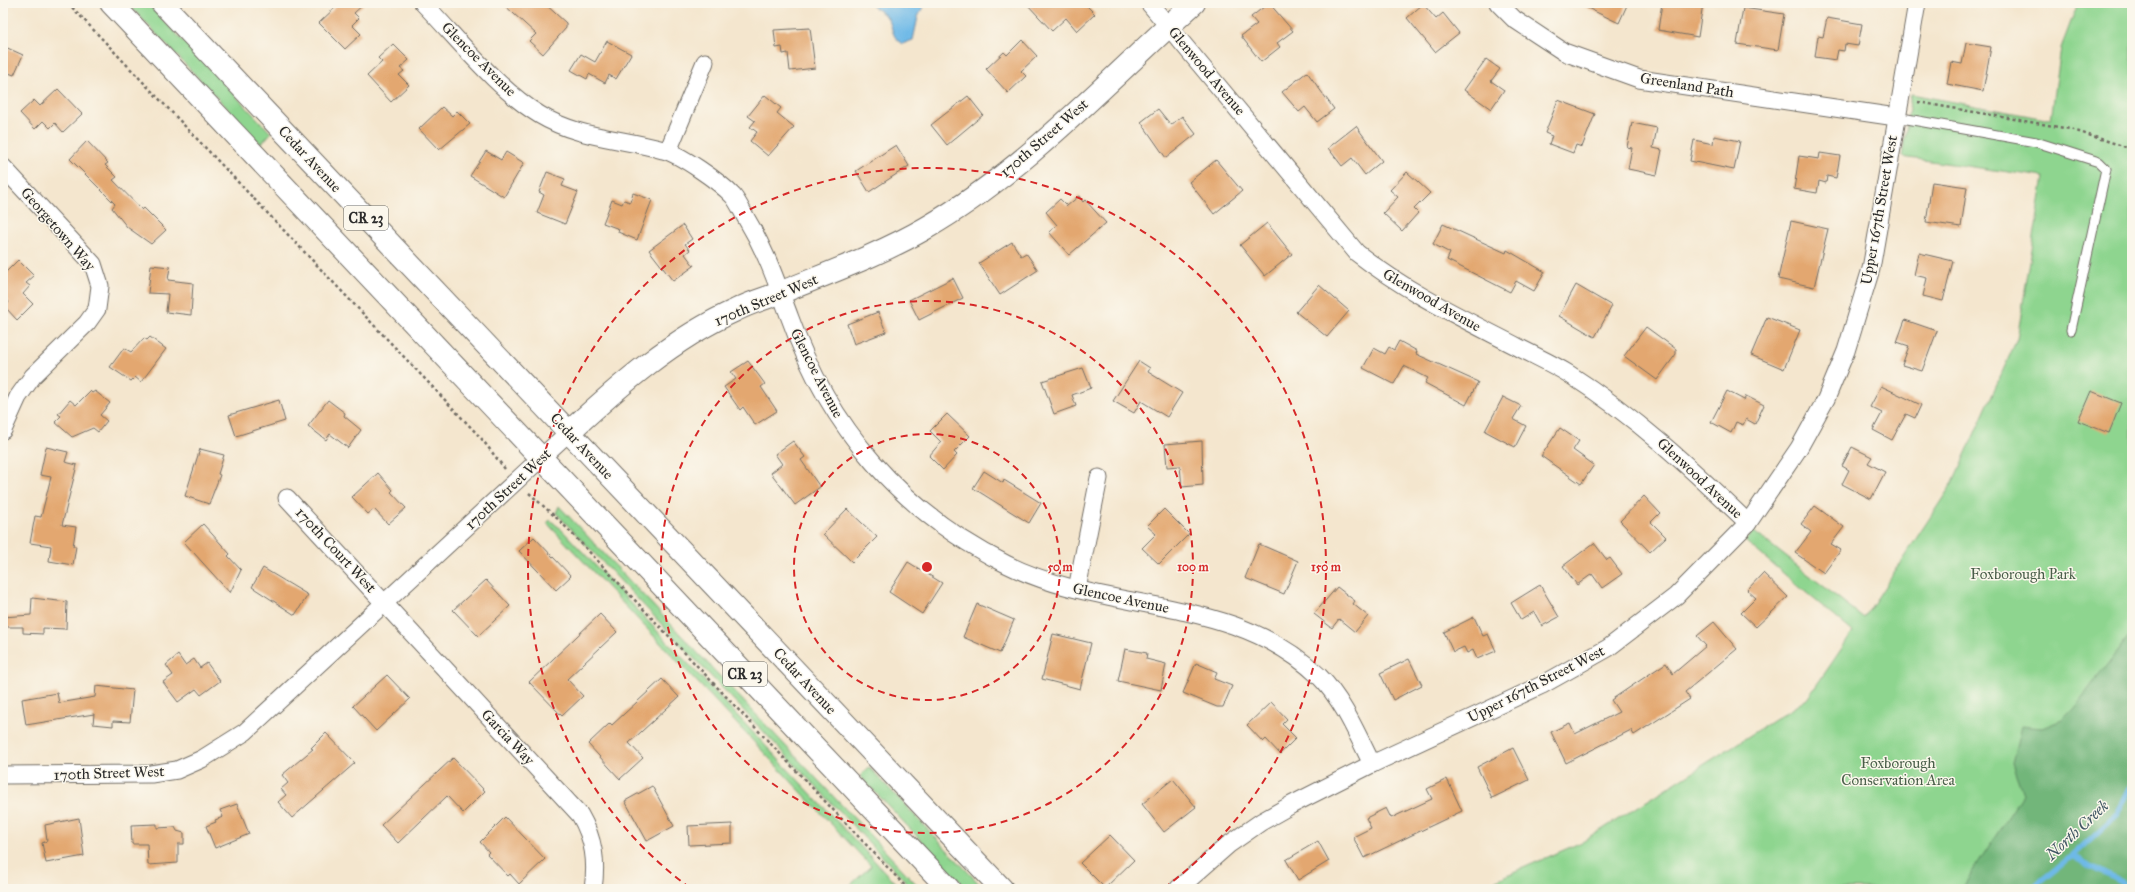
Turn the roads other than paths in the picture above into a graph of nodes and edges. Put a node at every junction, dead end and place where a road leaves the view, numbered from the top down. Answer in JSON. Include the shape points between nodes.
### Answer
{"nodes":[{"id":1,"x":111,"y":3,"type":"edge"},
{"id":2,"x":162,"y":3,"type":"edge"},
{"id":3,"x":423,"y":3,"type":"edge"},
{"id":4,"x":1149,"y":3,"type":"edge"},
{"id":5,"x":1194,"y":3,"type":"edge"},
{"id":6,"x":1498,"y":3,"type":"edge"},
{"id":7,"x":1917,"y":3,"type":"edge"},
{"id":8,"x":1169,"y":25,"type":"junction"},
{"id":9,"x":705,"y":62,"type":"dead end"},
{"id":10,"x":1896,"y":117,"type":"junction"},
{"id":11,"x":668,"y":150,"type":"junction"},
{"id":12,"x":3,"y":167,"type":"edge"},
{"id":13,"x":782,"y":292,"type":"junction"},
{"id":14,"x":2071,"y":330,"type":"dead end"},
{"id":15,"x":3,"y":430,"type":"edge"},
{"id":16,"x":569,"y":432,"type":"junction"},
{"id":17,"x":541,"y":459,"type":"junction"},
{"id":18,"x":1099,"y":478,"type":"dead end"},
{"id":19,"x":287,"y":498,"type":"dead end"},
{"id":20,"x":1748,"y":523,"type":"junction"},
{"id":21,"x":1077,"y":589,"type":"junction"},
{"id":22,"x":384,"y":602,"type":"junction"},
{"id":23,"x":1372,"y":764,"type":"junction"},
{"id":24,"x":3,"y":775,"type":"edge"},
{"id":25,"x":593,"y":889,"type":"edge"},
{"id":26,"x":949,"y":889,"type":"edge"},
{"id":27,"x":1002,"y":889,"type":"edge"},
{"id":28,"x":1178,"y":889,"type":"edge"}],
"edges":[{"from":1,"to":17,"type":"main road","number":"CR 23"},
{"from":2,"to":16,"type":"main road","name":"Cedar Avenue","number":"CR 23"},
{"from":3,"to":11,"type":"street","name":"Glencoe Avenue","via":[[499,83],[539,115],[580,133]]},
{"from":4,"to":8,"type":"street","name":"Glenwood Avenue"},
{"from":5,"to":8,"type":"main road","name":"170th Street West"},
{"from":6,"to":10,"type":"street","name":"Greenland Path","via":[[1514,19],[1564,52],[1639,79]]},
{"from":7,"to":10,"type":"street","name":"Upper 167th Street West"},
{"from":8,"to":13,"type":"main road","name":"170th Street West","via":[[1026,157],[966,204],[880,252]]},
{"from":8,"to":20,"type":"street","name":"Glenwood Avenue","via":[[1357,253],[1413,293],[1569,374],[1649,432]]},
{"from":9,"to":11,"type":"street"},
{"from":10,"to":14,"type":"lane","via":[[2036,142],[2099,162],[2106,169]]},
{"from":10,"to":20,"type":"street","name":"Upper 167th Street West","via":[[1871,269],[1846,351],[1826,398],[1799,448]]},
{"from":11,"to":13,"type":"street","name":"Glencoe Avenue","via":[[704,173],[733,196],[764,248]]},
{"from":12,"to":15,"type":"street","name":"Georgetown Way","via":[[93,264],[100,286],[97,309],[87,323],[33,376],[18,397]]},
{"from":13,"to":16,"type":"main road","name":"170th Street West","via":[[736,309],[678,343],[629,379]]},
{"from":13,"to":21,"type":"street","name":"Glencoe Avenue","via":[[808,360],[835,413],[859,447],[893,484],[934,521],[977,548],[1032,576]]},
{"from":16,"to":17,"type":"street","name":"170th Street West"},
{"from":16,"to":27,"type":"main road","name":"Cedar Avenue","number":"CR 23"},
{"from":17,"to":22,"type":"street","name":"170th Street West"},
{"from":17,"to":26,"type":"main road","number":"CR 23"},
{"from":18,"to":21,"type":"street"},
{"from":19,"to":22,"type":"street","name":"170th Court West"},
{"from":20,"to":23,"type":"street","name":"Upper 167th Street West","via":[[1676,596],[1608,648],[1542,685]]},
{"from":21,"to":23,"type":"street","name":"Glencoe Avenue","via":[[1201,614],[1265,637],[1319,677],[1337,698]]},
{"from":22,"to":24,"type":"street","name":"170th Street West","via":[[245,732],[202,759],[177,770],[150,774]]},
{"from":22,"to":25,"type":"street","name":"Garcia Way","via":[[580,815],[588,829],[594,850]]},
{"from":23,"to":28,"type":"street","name":"Upper 167th Street West","via":[[1261,822],[1228,845]]}]}
